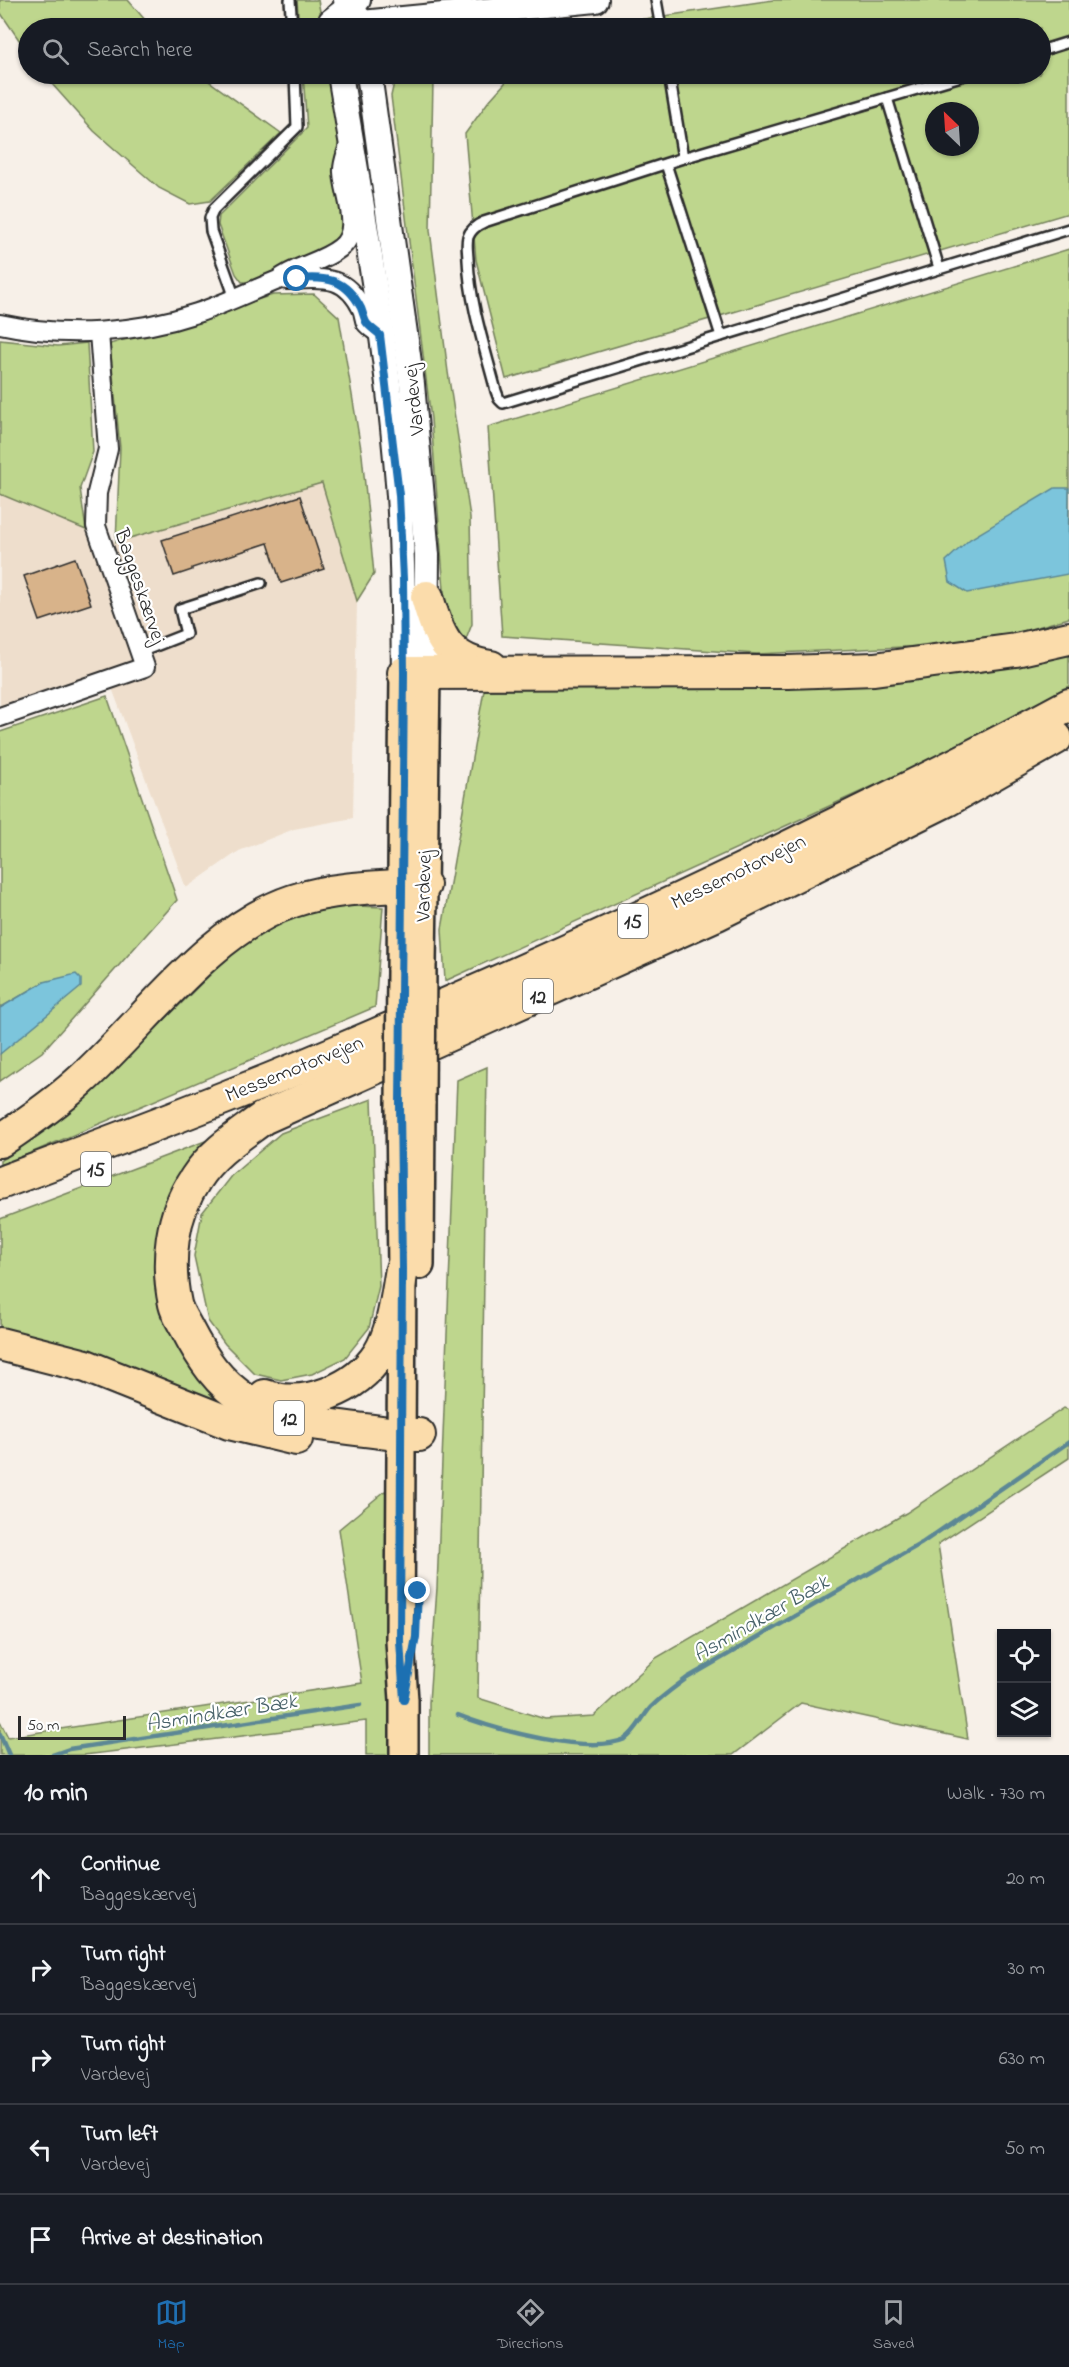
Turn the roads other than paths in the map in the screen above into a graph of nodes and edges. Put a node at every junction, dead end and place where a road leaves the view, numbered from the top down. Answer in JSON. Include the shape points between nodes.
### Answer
{"nodes":[{"id":1,"x":290,"y":0,"type":"edge"},
{"id":2,"x":596,"y":0,"type":"edge"},
{"id":3,"x":656,"y":0,"type":"edge"},
{"id":4,"x":475,"y":11,"type":"junction"},
{"id":5,"x":348,"y":12,"type":"edge"},
{"id":6,"x":291,"y":18,"type":"edge"},
{"id":7,"x":450,"y":18,"type":"edge"},
{"id":8,"x":659,"y":18,"type":"edge"},
{"id":9,"x":1069,"y":42,"type":"edge"},
{"id":10,"x":1051,"y":48,"type":"edge"},
{"id":11,"x":295,"y":84,"type":"edge"},
{"id":12,"x":342,"y":84,"type":"edge"},
{"id":13,"x":370,"y":84,"type":"edge"},
{"id":14,"x":385,"y":84,"type":"edge"},
{"id":15,"x":671,"y":84,"type":"edge"},
{"id":16,"x":934,"y":84,"type":"edge"},
{"id":17,"x":887,"y":98,"type":"junction"},
{"id":18,"x":351,"y":139,"type":"junction"},
{"id":19,"x":683,"y":158,"type":"junction"},
{"id":20,"x":666,"y":164,"type":"junction"},
{"id":21,"x":1069,"y":229,"type":"edge"},
{"id":22,"x":939,"y":268,"type":"junction"},
{"id":23,"x":397,"y":276,"type":"junction"},
{"id":24,"x":278,"y":280,"type":"junction"},
{"id":25,"x":235,"y":298,"type":"junction"},
{"id":26,"x":0,"y":324,"type":"edge"},
{"id":27,"x":99,"y":333,"type":"junction"},
{"id":28,"x":380,"y":335,"type":"junction"},
{"id":29,"x":721,"y":336,"type":"junction"},
{"id":30,"x":261,"y":583,"type":"dead end"},
{"id":31,"x":427,"y":597,"type":"junction"},
{"id":32,"x":1069,"y":638,"type":"edge"},
{"id":33,"x":140,"y":652,"type":"junction"},
{"id":34,"x":415,"y":673,"type":"junction"},
{"id":35,"x":531,"y":673,"type":"junction"},
{"id":36,"x":1069,"y":705,"type":"edge"},
{"id":37,"x":0,"y":717,"type":"edge"},
{"id":38,"x":1063,"y":734,"type":"edge"},
{"id":39,"x":413,"y":885,"type":"junction"},
{"id":40,"x":410,"y":1104,"type":"junction"},
{"id":41,"x":189,"y":1123,"type":"junction"},
{"id":42,"x":0,"y":1141,"type":"edge"},
{"id":43,"x":0,"y":1183,"type":"edge"},
{"id":44,"x":0,"y":1205,"type":"edge"},
{"id":45,"x":402,"y":1269,"type":"junction"},
{"id":46,"x":0,"y":1344,"type":"edge"},
{"id":47,"x":200,"y":1354,"type":"junction"},
{"id":48,"x":410,"y":1443,"type":"junction"},
{"id":49,"x":404,"y":1755,"type":"edge"}],
"edges":[{"from":1,"to":6,"type":"lane"},
{"from":2,"to":4,"type":"street"},
{"from":3,"to":8,"type":"lane"},
{"from":4,"to":5,"type":"street"},
{"from":4,"to":7,"type":"street"},
{"from":9,"to":10,"type":"lane"},
{"from":11,"to":25,"type":"lane","via":[[297,127],[214,209],[210,218]]},
{"from":12,"to":18,"type":"street","name":"Vardevej"},
{"from":13,"to":23,"type":"street","name":"Vardevej"},
{"from":14,"to":23,"type":"street","via":[[404,260]]},
{"from":15,"to":19,"type":"lane"},
{"from":16,"to":17,"type":"lane"},
{"from":17,"to":19,"type":"lane"},
{"from":17,"to":22,"type":"lane"},
{"from":18,"to":24,"type":"street","via":[[342,171],[352,223],[350,235],[344,246],[328,257]]},
{"from":18,"to":28,"type":"street","name":"Vardevej"},
{"from":19,"to":20,"type":"lane"},
{"from":20,"to":29,"type":"lane"},
{"from":20,"to":29,"type":"lane","via":[[476,225],[468,236],[469,284],[496,391],[503,403]]},
{"from":21,"to":22,"type":"lane"},
{"from":22,"to":29,"type":"lane"},
{"from":23,"to":31,"type":"street","name":"Vardevej","via":[[412,384]]},
{"from":24,"to":25,"type":"street"},
{"from":24,"to":28,"type":"street","via":[[314,277],[338,283],[348,290],[362,309],[366,323]]},
{"from":25,"to":27,"type":"street","via":[[195,314]]},
{"from":26,"to":27,"type":"street","via":[[32,331]]},
{"from":27,"to":33,"type":"street","name":"Baggeskærvej","via":[[108,449],[97,493],[96,526]]},
{"from":28,"to":34,"type":"street","name":"Vardevej"},
{"from":30,"to":33,"type":"lane","via":[[180,609],[186,634]]},
{"from":31,"to":34,"type":"street","name":"Vardevej"},
{"from":31,"to":35,"type":"highway","via":[[444,644],[456,655],[473,665]]},
{"from":32,"to":35,"type":"highway","via":[[1016,650],[874,669]]},
{"from":33,"to":37,"type":"street","name":"Baggeskærvej","via":[[145,667]]},
{"from":34,"to":35,"type":"highway"},
{"from":34,"to":39,"type":"main road","name":"Vardevej"},
{"from":36,"to":41,"type":"highway","name":"Messemotorvejen","number":"15","via":[[698,892],[328,1056]]},
{"from":38,"to":41,"type":"highway","name":"Messemotorvejen","number":"15","via":[[678,920],[471,1014]]},
{"from":38,"to":47,"type":"highway","number":"12","via":[[947,800],[717,914],[263,1118],[222,1148],[195,1178],[176,1218],[170,1264],[176,1307]]},
{"from":39,"to":40,"type":"main road","name":"Vardevej","bridge":true},
{"from":39,"to":42,"type":"highway","via":[[327,892],[267,911],[235,931],[201,960],[80,1082]]},
{"from":40,"to":45,"type":"main road","name":"Vardevej"},
{"from":40,"to":48,"type":"main road","name":"Vardevej"},
{"from":41,"to":43,"type":"highway","name":"Messemotorvejen","number":"15"},
{"from":41,"to":44,"type":"highway","name":"Messemotorvejen","number":"15"},
{"from":45,"to":47,"type":"highway","via":[[392,1323],[379,1353],[357,1378],[330,1392],[298,1401],[273,1399],[244,1389]]},
{"from":45,"to":48,"type":"main road","name":"Vardevej"},
{"from":46,"to":48,"type":"highway","via":[[86,1366],[229,1423],[291,1438]]},
{"from":47,"to":48,"type":"highway","number":"12","via":[[218,1378],[247,1402],[276,1415]]},
{"from":48,"to":49,"type":"main road","name":"Vardevej","via":[[400,1641]]}]}
